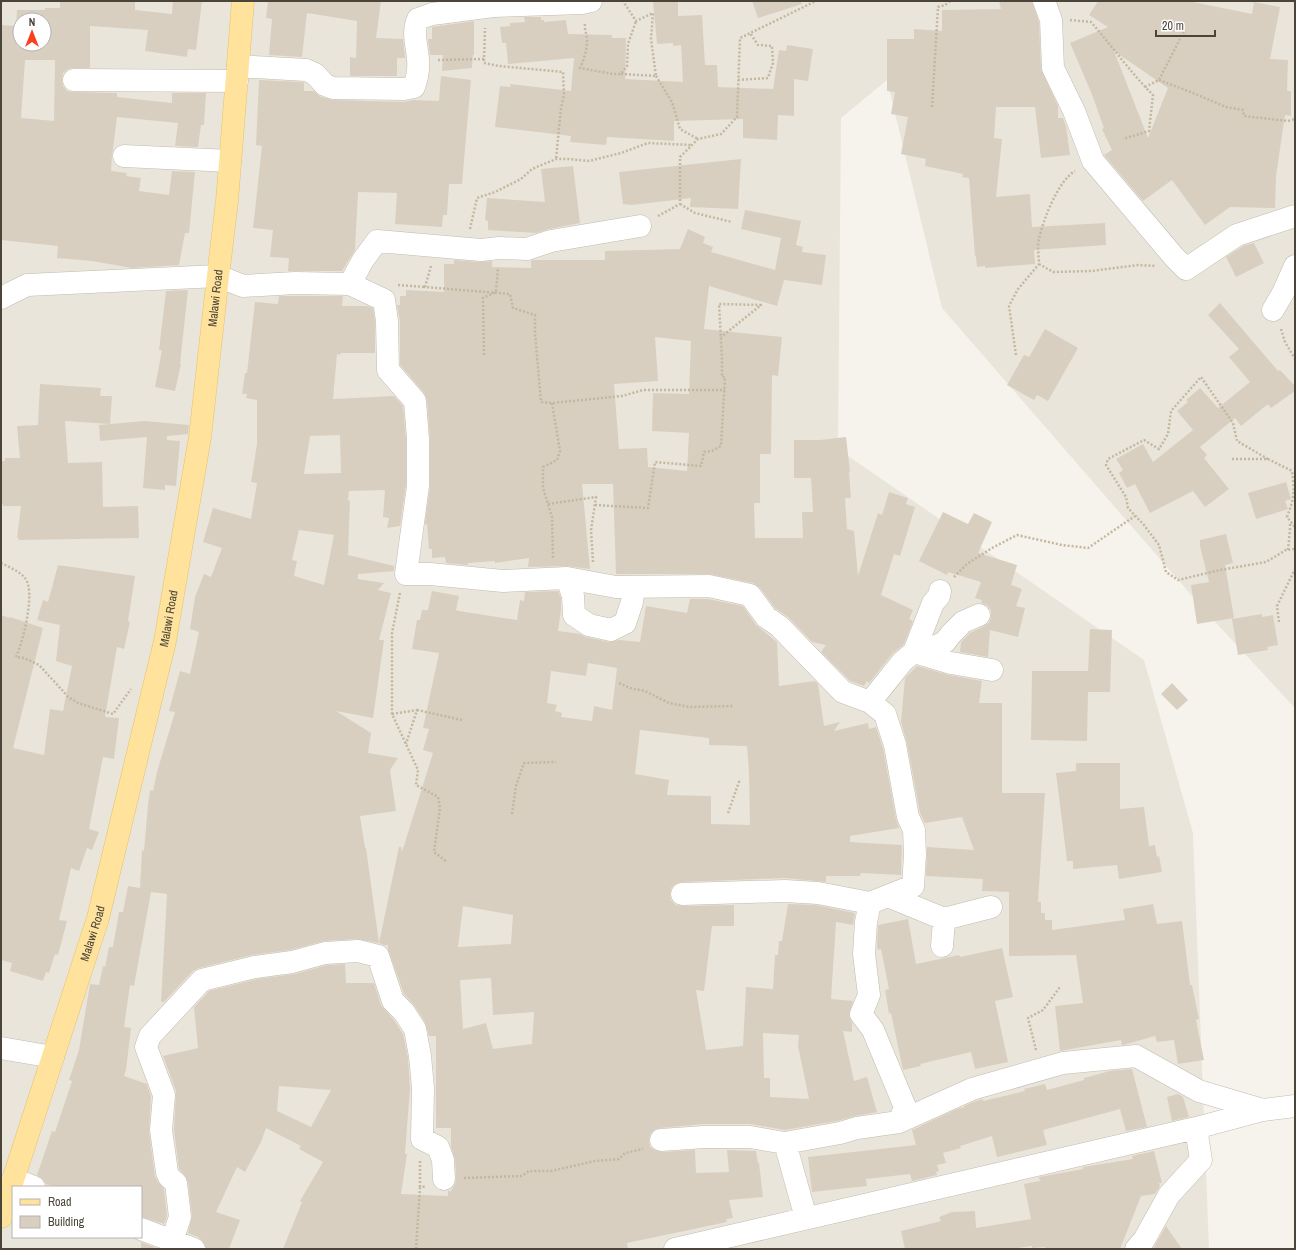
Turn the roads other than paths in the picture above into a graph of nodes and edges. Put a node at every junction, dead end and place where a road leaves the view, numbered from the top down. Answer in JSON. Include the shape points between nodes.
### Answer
{"nodes":[{"id":1,"x":243,"y":1,"type":"edge"},
{"id":2,"x":589,"y":11,"type":"edge"},
{"id":3,"x":1048,"y":11,"type":"edge"},
{"id":4,"x":237,"y":74,"type":"junction"},
{"id":5,"x":74,"y":80,"type":"dead end"},
{"id":6,"x":124,"y":156,"type":"dead end"},
{"id":7,"x":230,"y":161,"type":"junction"},
{"id":8,"x":1295,"y":216,"type":"edge"},
{"id":9,"x":640,"y":226,"type":"road end"},
{"id":10,"x":1295,"y":266,"type":"edge"},
{"id":11,"x":218,"y":276,"type":"junction"},
{"id":12,"x":350,"y":284,"type":"junction"},
{"id":13,"x":1,"y":298,"type":"edge"},
{"id":14,"x":1273,"y":310,"type":"road end"},
{"id":15,"x":560,"y":579,"type":"junction"},
{"id":16,"x":634,"y":587,"type":"junction"},
{"id":17,"x":940,"y":591,"type":"road end"},
{"id":18,"x":979,"y":615,"type":"dead end"},
{"id":19,"x":914,"y":652,"type":"junction"},
{"id":20,"x":992,"y":670,"type":"dead end"},
{"id":21,"x":870,"y":702,"type":"junction"},
{"id":22,"x":682,"y":894,"type":"dead end"},
{"id":23,"x":879,"y":900,"type":"junction"},
{"id":24,"x":991,"y":907,"type":"dead end"},
{"id":25,"x":944,"y":919,"type":"junction"},
{"id":26,"x":942,"y":946,"type":"dead end"},
{"id":27,"x":1,"y":1048,"type":"edge"},
{"id":28,"x":53,"y":1057,"type":"junction"},
{"id":29,"x":1292,"y":1102,"type":"edge"},
{"id":30,"x":1263,"y":1110,"type":"junction"},
{"id":31,"x":899,"y":1122,"type":"junction"},
{"id":32,"x":1196,"y":1128,"type":"junction"},
{"id":33,"x":661,"y":1140,"type":"road end"},
{"id":34,"x":785,"y":1143,"type":"junction"},
{"id":35,"x":13,"y":1179,"type":"junction"},
{"id":36,"x":444,"y":1179,"type":"road end"},
{"id":37,"x":31,"y":1186,"type":"edge"},
{"id":38,"x":1,"y":1217,"type":"edge"},
{"id":39,"x":806,"y":1218,"type":"junction"},
{"id":40,"x":142,"y":1229,"type":"edge"},
{"id":41,"x":172,"y":1241,"type":"junction"},
{"id":42,"x":194,"y":1249,"type":"edge"},
{"id":43,"x":675,"y":1249,"type":"edge"},
{"id":44,"x":1136,"y":1249,"type":"edge"}],
"edges":[{"from":1,"to":4,"type":"main road","name":"Malawi Road"},
{"from":2,"to":4,"type":"street","via":[[582,3],[542,4],[485,7],[432,14],[418,19],[414,27],[418,61],[414,88],[333,88],[306,70]]},
{"from":3,"to":8,"type":"street","via":[[1053,68],[1074,111],[1093,161],[1186,269],[1237,235]]},
{"from":4,"to":5,"type":"street"},
{"from":4,"to":7,"type":"main road","name":"Malawi Road"},
{"from":6,"to":7,"type":"street"},
{"from":7,"to":11,"type":"main road","name":"Malawi Road","via":[[228,201]]},
{"from":9,"to":12,"type":"street","via":[[551,241],[527,249],[481,250],[377,241]]},
{"from":10,"to":14,"type":"street"},
{"from":11,"to":12,"type":"street","via":[[243,286],[295,283]]},
{"from":11,"to":13,"type":"street","via":[[27,285]]},
{"from":11,"to":28,"type":"main road","name":"Malawi Road","via":[[200,437],[165,641],[98,918]]},
{"from":12,"to":15,"type":"street","via":[[384,300],[388,370],[415,402],[418,486],[406,574],[503,581]]},
{"from":15,"to":16,"type":"street"},
{"from":15,"to":16,"type":"street","via":[[573,596],[574,615],[588,625],[611,630],[625,623]]},
{"from":16,"to":21,"type":"street","via":[[708,586],[750,595],[766,617],[779,626],[843,692]]},
{"from":17,"to":19,"type":"street"},
{"from":18,"to":19,"type":"street","via":[[964,622],[945,642]]},
{"from":19,"to":20,"type":"street","via":[[952,663]]},
{"from":19,"to":21,"type":"street","via":[[902,662]]},
{"from":21,"to":23,"type":"street","via":[[885,714],[895,745],[908,817],[914,830],[916,855],[913,886]]},
{"from":22,"to":23,"type":"street","via":[[785,891]]},
{"from":23,"to":25,"type":"street"},
{"from":23,"to":31,"type":"street","via":[[866,922],[864,954],[869,995],[861,1014],[873,1030],[905,1107]]},
{"from":24,"to":25,"type":"street"},
{"from":25,"to":26,"type":"street"},
{"from":27,"to":28,"type":"street"},
{"from":28,"to":35,"type":"main road","name":"Malawi Road"},
{"from":29,"to":30,"type":"street"},
{"from":30,"to":31,"type":"street","via":[[1199,1091],[1136,1056],[1063,1063],[972,1089]]},
{"from":30,"to":32,"type":"street"},
{"from":31,"to":34,"type":"street"},
{"from":32,"to":39,"type":"street"},
{"from":32,"to":44,"type":"street","via":[[1201,1160],[1170,1195]]},
{"from":33,"to":34,"type":"street","via":[[750,1137]]},
{"from":34,"to":39,"type":"street"},
{"from":35,"to":37,"type":"street"},
{"from":35,"to":38,"type":"main road","name":"Malawi Road"},
{"from":36,"to":41,"type":"street","via":[[443,1160],[438,1147],[422,1139],[423,1088],[415,1028],[393,1001],[378,956],[358,951],[326,953],[248,969],[202,980],[150,1036],[146,1047],[164,1095],[161,1130],[169,1177],[176,1183],[180,1217]]},
{"from":39,"to":43,"type":"street"},
{"from":40,"to":41,"type":"street"},
{"from":41,"to":42,"type":"street"}]}
